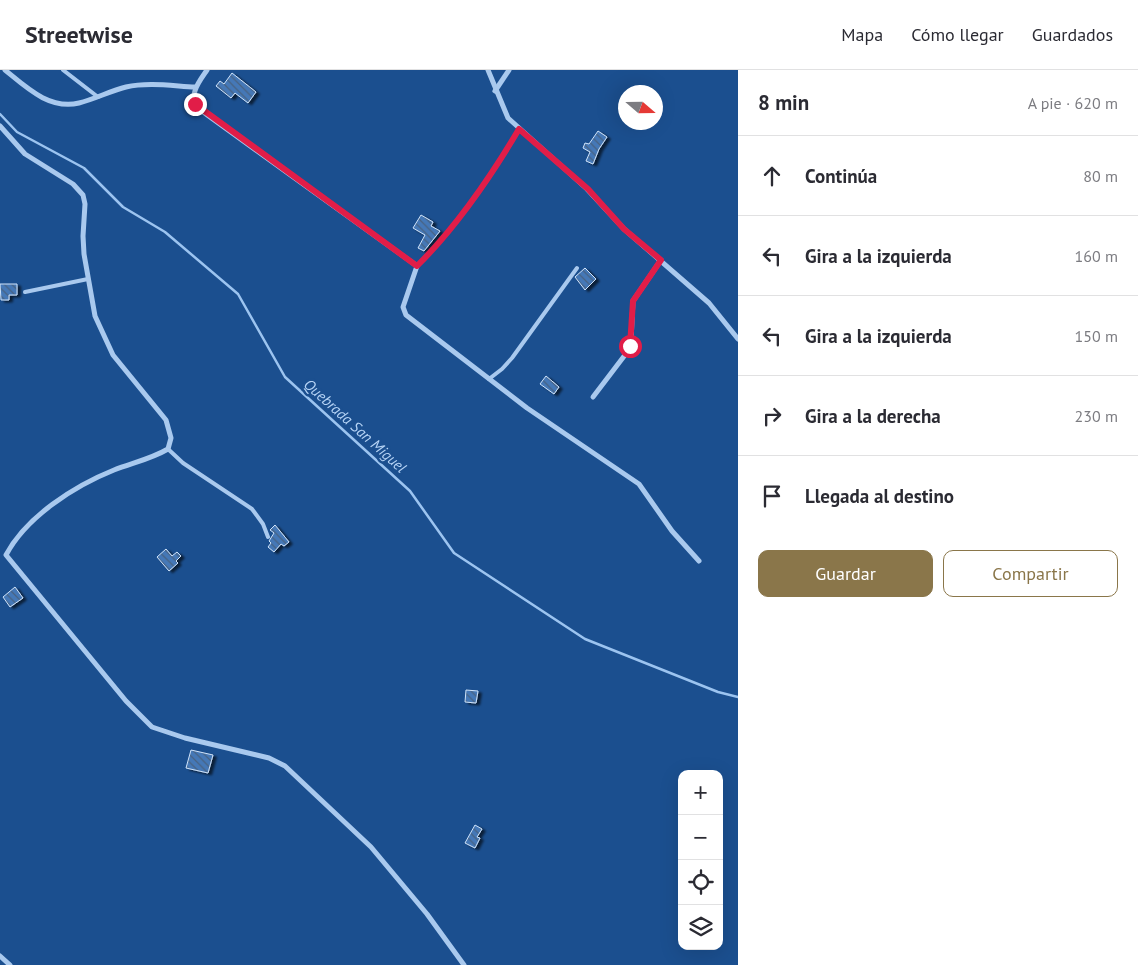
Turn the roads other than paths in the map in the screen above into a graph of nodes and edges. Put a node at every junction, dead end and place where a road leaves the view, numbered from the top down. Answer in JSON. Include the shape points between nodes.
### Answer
{"nodes":[{"id":1,"x":5,"y":70,"type":"edge"},
{"id":2,"x":63,"y":70,"type":"edge"},
{"id":3,"x":207,"y":70,"type":"edge"},
{"id":4,"x":488,"y":70,"type":"edge"},
{"id":5,"x":509,"y":70,"type":"edge"},
{"id":6,"x":195,"y":88,"type":"junction"},
{"id":7,"x":496,"y":91,"type":"junction"},
{"id":8,"x":98,"y":97,"type":"junction"},
{"id":9,"x":0,"y":126,"type":"edge"},
{"id":10,"x":519,"y":129,"type":"junction"},
{"id":11,"x":661,"y":260,"type":"junction"},
{"id":12,"x":417,"y":266,"type":"junction"},
{"id":13,"x":578,"y":268,"type":"dead end"},
{"id":14,"x":88,"y":278,"type":"junction"},
{"id":15,"x":25,"y":292,"type":"dead end"},
{"id":16,"x":738,"y":339,"type":"edge"},
{"id":17,"x":488,"y":379,"type":"junction"},
{"id":18,"x":593,"y":397,"type":"dead end"},
{"id":19,"x":168,"y":449,"type":"junction"},
{"id":20,"x":268,"y":537,"type":"dead end"},
{"id":21,"x":6,"y":555,"type":"junction"},
{"id":22,"x":0,"y":558,"type":"edge"},
{"id":23,"x":699,"y":561,"type":"dead end"},
{"id":24,"x":0,"y":956,"type":"edge"},
{"id":25,"x":10,"y":965,"type":"edge"},
{"id":26,"x":464,"y":965,"type":"edge"}],
"edges":[{"from":1,"to":8,"type":"street","via":[[38,96],[52,101],[77,104]]},
{"from":2,"to":8,"type":"lane"},
{"from":3,"to":6,"type":"street"},
{"from":4,"to":7,"type":"street"},
{"from":5,"to":7,"type":"street"},
{"from":6,"to":8,"type":"street","via":[[127,87]]},
{"from":6,"to":12,"type":"street","via":[[195,104],[199,109]]},
{"from":7,"to":10,"type":"street","via":[[508,118]]},
{"from":9,"to":14,"type":"street","via":[[25,154],[73,184],[83,195]]},
{"from":10,"to":11,"type":"street","via":[[588,189],[624,229]]},
{"from":10,"to":12,"type":"lane","via":[[491,175],[440,242]]},
{"from":11,"to":16,"type":"street","via":[[709,303]]},
{"from":11,"to":18,"type":"street","via":[[633,301],[632,341],[628,351]]},
{"from":12,"to":17,"type":"street","via":[[402,307],[406,315]]},
{"from":13,"to":17,"type":"lane","via":[[512,358]]},
{"from":14,"to":15,"type":"lane"},
{"from":14,"to":19,"type":"street","via":[[95,316],[113,355],[166,420],[171,438]]},
{"from":17,"to":23,"type":"street","via":[[639,484],[672,531]]},
{"from":19,"to":20,"type":"lane","via":[[252,509]]},
{"from":19,"to":21,"type":"street","via":[[112,471],[57,501],[28,525]]},
{"from":21,"to":22,"type":"street"},
{"from":21,"to":26,"type":"street","via":[[120,694],[152,727],[269,758],[285,766],[371,847],[427,914]]},
{"from":24,"to":25,"type":"street"}]}
